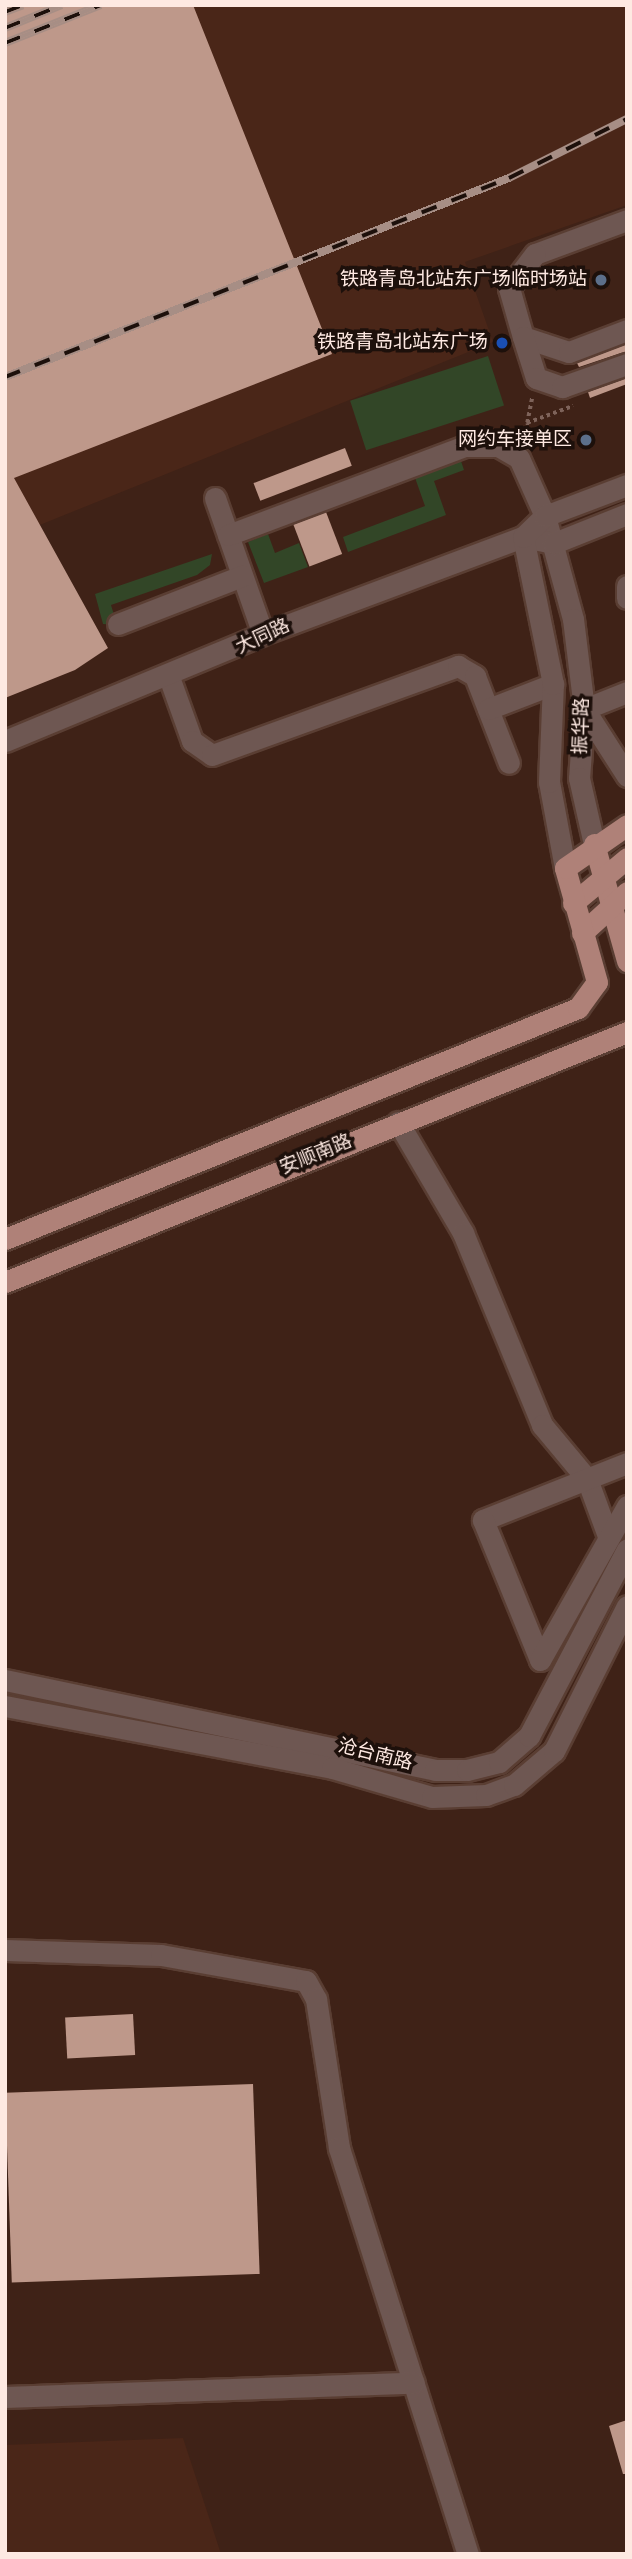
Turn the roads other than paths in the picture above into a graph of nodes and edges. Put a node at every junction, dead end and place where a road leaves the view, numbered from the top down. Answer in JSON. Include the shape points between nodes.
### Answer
{"nodes":[{"id":1,"x":627,"y":220,"type":"edge"},
{"id":2,"x":627,"y":330,"type":"edge"},
{"id":3,"x":523,"y":337,"type":"junction"},
{"id":4,"x":627,"y":364,"type":"edge"},
{"id":5,"x":627,"y":485,"type":"edge"},
{"id":6,"x":215,"y":498,"type":"dead end"},
{"id":7,"x":627,"y":514,"type":"edge"},
{"id":8,"x":545,"y":516,"type":"junction"},
{"id":9,"x":228,"y":535,"type":"junction"},
{"id":10,"x":523,"y":537,"type":"junction"},
{"id":11,"x":554,"y":543,"type":"junction"},
{"id":12,"x":243,"y":576,"type":"junction"},
{"id":13,"x":627,"y":586,"type":"edge"},
{"id":14,"x":627,"y":598,"type":"edge"},
{"id":15,"x":118,"y":624,"type":"dead end"},
{"id":16,"x":263,"y":634,"type":"junction"},
{"id":17,"x":169,"y":677,"type":"junction"},
{"id":18,"x":553,"y":684,"type":"junction"},
{"id":19,"x":627,"y":692,"type":"edge"},
{"id":20,"x":488,"y":709,"type":"junction"},
{"id":21,"x":584,"y":709,"type":"junction"},
{"id":22,"x":5,"y":741,"type":"edge"},
{"id":23,"x":509,"y":763,"type":"dead end"},
{"id":24,"x":627,"y":776,"type":"edge"},
{"id":25,"x":627,"y":825,"type":"edge"},
{"id":26,"x":594,"y":845,"type":"junction"},
{"id":27,"x":627,"y":858,"type":"edge"},
{"id":28,"x":565,"y":868,"type":"junction"},
{"id":29,"x":601,"y":878,"type":"junction"},
{"id":30,"x":627,"y":892,"type":"edge"},
{"id":31,"x":573,"y":903,"type":"junction"},
{"id":32,"x":609,"y":909,"type":"junction"},
{"id":33,"x":582,"y":933,"type":"junction"},
{"id":34,"x":627,"y":961,"type":"edge"},
{"id":35,"x":627,"y":1032,"type":"edge"},
{"id":36,"x":398,"y":1122,"type":"junction"},
{"id":37,"x":5,"y":1239,"type":"edge"},
{"id":38,"x":5,"y":1282,"type":"edge"},
{"id":39,"x":627,"y":1463,"type":"edge"},
{"id":40,"x":587,"y":1479,"type":"junction"},
{"id":41,"x":627,"y":1506,"type":"edge"},
{"id":42,"x":608,"y":1536,"type":"junction"},
{"id":43,"x":627,"y":1549,"type":"edge"},
{"id":44,"x":627,"y":1606,"type":"edge"},
{"id":45,"x":5,"y":1680,"type":"edge"},
{"id":46,"x":5,"y":1706,"type":"edge"},
{"id":47,"x":5,"y":1950,"type":"edge"},
{"id":48,"x":414,"y":2383,"type":"junction"},
{"id":49,"x":5,"y":2397,"type":"edge"},
{"id":50,"x":468,"y":2554,"type":"edge"}],
"edges":[{"from":1,"to":3,"type":"street","via":[[536,254],[509,288]]},
{"from":2,"to":3,"type":"street","via":[[569,352]]},
{"from":3,"to":4,"type":"street","via":[[536,378],[562,387]]},
{"from":5,"to":8,"type":"street","name":"大同路"},
{"from":6,"to":9,"type":"street"},
{"from":7,"to":11,"type":"street"},
{"from":8,"to":9,"type":"street","name":"振华路","via":[[519,458],[498,446],[476,444]]},
{"from":8,"to":10,"type":"street","name":"大同路"},
{"from":8,"to":11,"type":"street","name":"振华路"},
{"from":9,"to":12,"type":"street"},
{"from":10,"to":11,"type":"street"},
{"from":10,"to":16,"type":"street","name":"大同路"},
{"from":10,"to":18,"type":"street","name":"振华路"},
{"from":11,"to":21,"type":"street","name":"振华路","via":[[573,619]]},
{"from":12,"to":15,"type":"street"},
{"from":12,"to":16,"type":"street"},
{"from":13,"to":14,"type":"street"},
{"from":16,"to":17,"type":"street","name":"大同路"},
{"from":17,"to":20,"type":"street","via":[[192,741],[212,755],[449,666],[475,676]]},
{"from":17,"to":22,"type":"street","name":"大同路"},
{"from":18,"to":20,"type":"street"},
{"from":18,"to":28,"type":"street","name":"振华路","via":[[549,782]]},
{"from":19,"to":21,"type":"street"},
{"from":20,"to":23,"type":"street"},
{"from":21,"to":24,"type":"street"},
{"from":21,"to":26,"type":"street","name":"振华路","via":[[579,778]]},
{"from":25,"to":26,"type":"main road"},
{"from":26,"to":28,"type":"main road"},
{"from":26,"to":29,"type":"main road","name":"振华路"},
{"from":27,"to":29,"type":"main road"},
{"from":28,"to":31,"type":"main road"},
{"from":29,"to":31,"type":"main road"},
{"from":29,"to":32,"type":"main road","name":"振华路"},
{"from":30,"to":32,"type":"main road"},
{"from":31,"to":33,"type":"main road"},
{"from":32,"to":33,"type":"main road"},
{"from":32,"to":34,"type":"main road","name":"振华路"},
{"from":33,"to":37,"type":"main road","name":"安顺南路","via":[[597,982],[578,1008]]},
{"from":35,"to":36,"type":"main road","name":"安顺南路"},
{"from":36,"to":38,"type":"main road","name":"安顺南路"},
{"from":36,"to":40,"type":"street","via":[[463,1233],[542,1425]]},
{"from":39,"to":40,"type":"street"},
{"from":40,"to":42,"type":"street"},
{"from":40,"to":42,"type":"street","via":[[483,1520],[540,1660]]},
{"from":41,"to":42,"type":"street"},
{"from":43,"to":45,"type":"street","name":"沧台南路","via":[[528,1736],[499,1762],[467,1770],[435,1770]]},
{"from":44,"to":46,"type":"street","name":"沧台南路","via":[[554,1751],[514,1785],[486,1795],[432,1797],[332,1768]]},
{"from":47,"to":48,"type":"street","via":[[160,1955],[306,1981],[316,2000],[339,2148]]},
{"from":48,"to":49,"type":"street"},
{"from":48,"to":50,"type":"street"}]}
